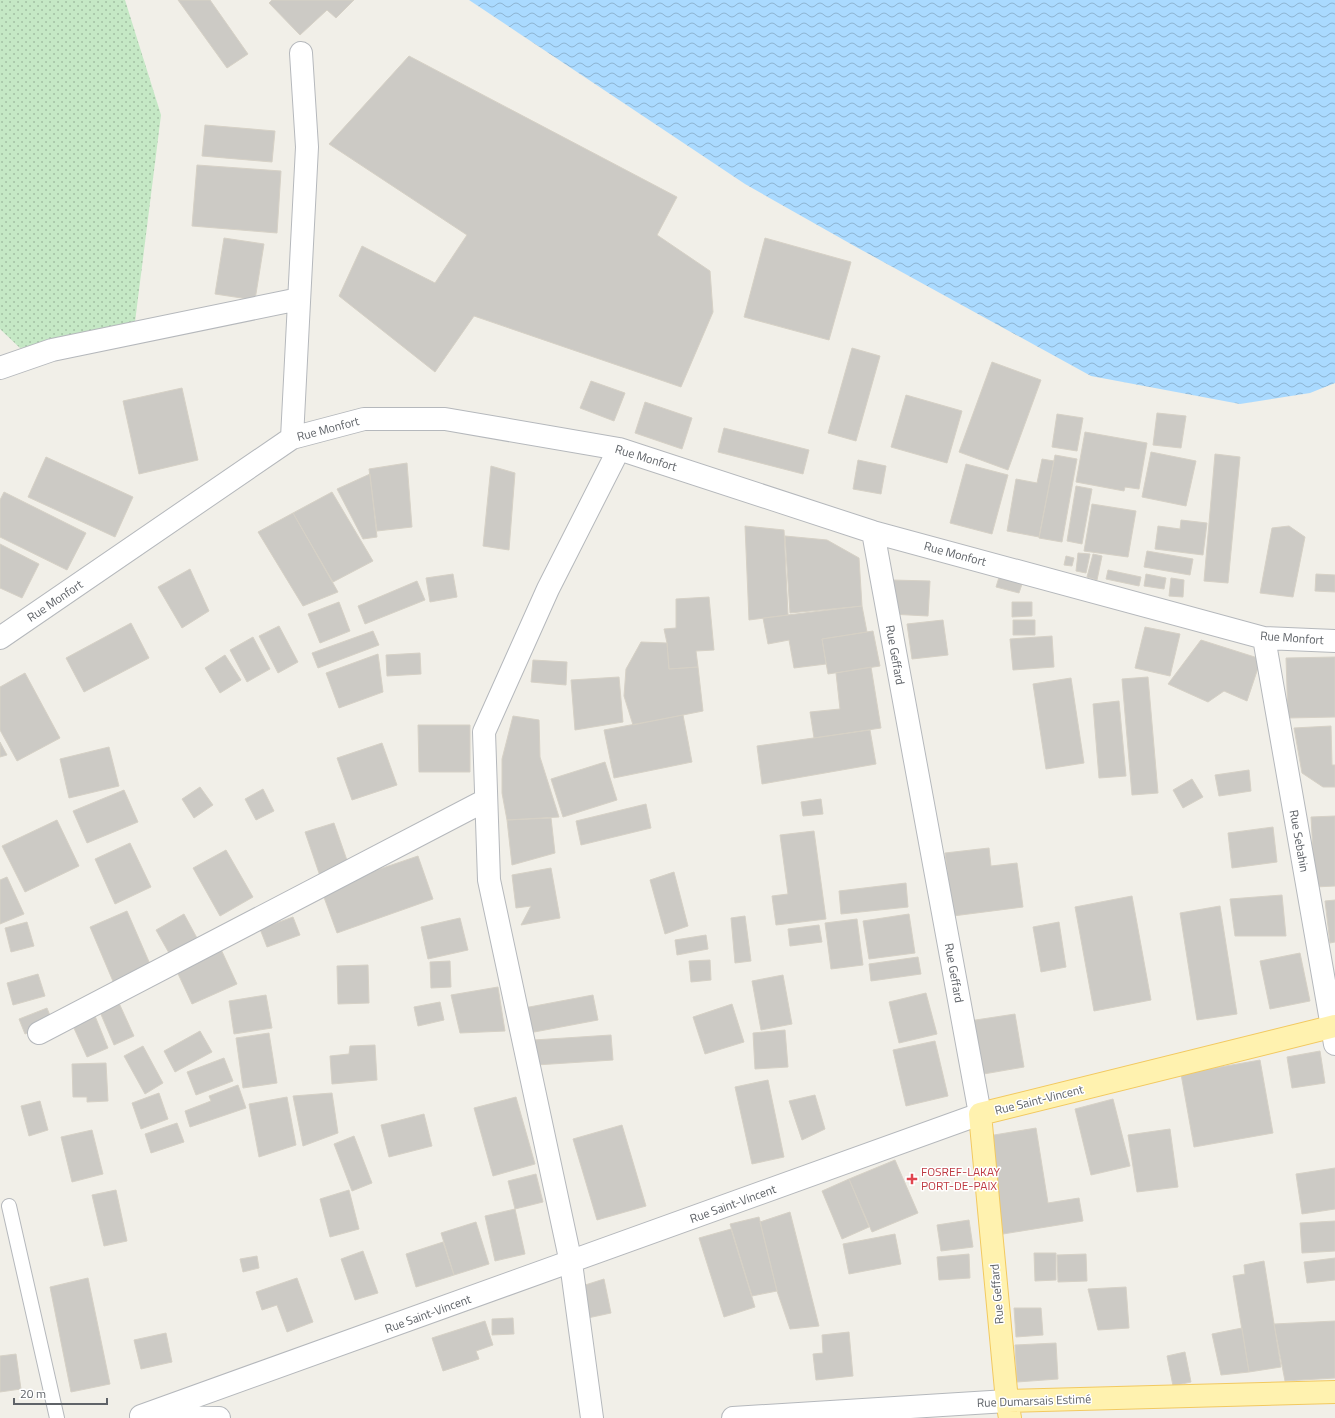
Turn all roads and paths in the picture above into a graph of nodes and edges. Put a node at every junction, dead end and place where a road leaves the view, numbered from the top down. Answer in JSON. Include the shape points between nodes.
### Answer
{"nodes":[{"id":1,"x":301,"y":53,"type":"dead end"},
{"id":2,"x":299,"y":299,"type":"junction"},
{"id":3,"x":0,"y":368,"type":"edge"},
{"id":4,"x":292,"y":438,"type":"junction"},
{"id":5,"x":619,"y":449,"type":"junction"},
{"id":6,"x":873,"y":532,"type":"junction"},
{"id":7,"x":0,"y":638,"type":"edge"},
{"id":8,"x":1264,"y":638,"type":"junction"},
{"id":9,"x":1335,"y":641,"type":"edge"},
{"id":10,"x":486,"y":800,"type":"junction"},
{"id":11,"x":1334,"y":1032,"type":"edge"},
{"id":12,"x":38,"y":1033,"type":"dead end"},
{"id":13,"x":980,"y":1114,"type":"junction"},
{"id":14,"x":9,"y":1206,"type":"dead end"},
{"id":15,"x":571,"y":1263,"type":"junction"},
{"id":16,"x":1335,"y":1392,"type":"edge"},
{"id":17,"x":1008,"y":1410,"type":"edge"},
{"id":18,"x":134,"y":1417,"type":"edge"},
{"id":19,"x":57,"y":1418,"type":"edge"},
{"id":20,"x":219,"y":1418,"type":"edge"},
{"id":21,"x":592,"y":1418,"type":"edge"},
{"id":22,"x":733,"y":1418,"type":"edge"}],
"edges":[{"from":1,"to":2,"type":"street","via":[[307,147]]},
{"from":2,"to":3,"type":"street","via":[[52,350]]},
{"from":2,"to":4,"type":"street"},
{"from":4,"to":5,"type":"street","name":"Rue Monfort","via":[[364,419],[445,419]]},
{"from":4,"to":7,"type":"street","name":"Rue Monfort"},
{"from":5,"to":6,"type":"street","name":"Rue Monfort"},
{"from":5,"to":10,"type":"street","via":[[548,589],[484,732]]},
{"from":6,"to":8,"type":"street","name":"Rue Monfort"},
{"from":6,"to":13,"type":"street","name":"Rue Geffard"},
{"from":8,"to":9,"type":"street","name":"Rue Monfort"},
{"from":8,"to":11,"type":"street","name":"Rue Sebahin"},
{"from":10,"to":12,"type":"street"},
{"from":10,"to":15,"type":"street","via":[[489,880]]},
{"from":11,"to":13,"type":"main road","name":"Rue Saint-Vincent"},
{"from":13,"to":15,"type":"street","name":"Rue Saint-Vincent"},
{"from":13,"to":17,"type":"main road","name":"Rue Geffard"},
{"from":14,"to":19,"type":"lane"},
{"from":15,"to":18,"type":"street","name":"Rue Saint-Vincent"},
{"from":15,"to":21,"type":"street"},
{"from":16,"to":17,"type":"main road","name":"Rue Dumarsais Estimé"},
{"from":17,"to":22,"type":"street","name":"Rue Dumarsais Estimé"},
{"from":18,"to":20,"type":"street"}]}
